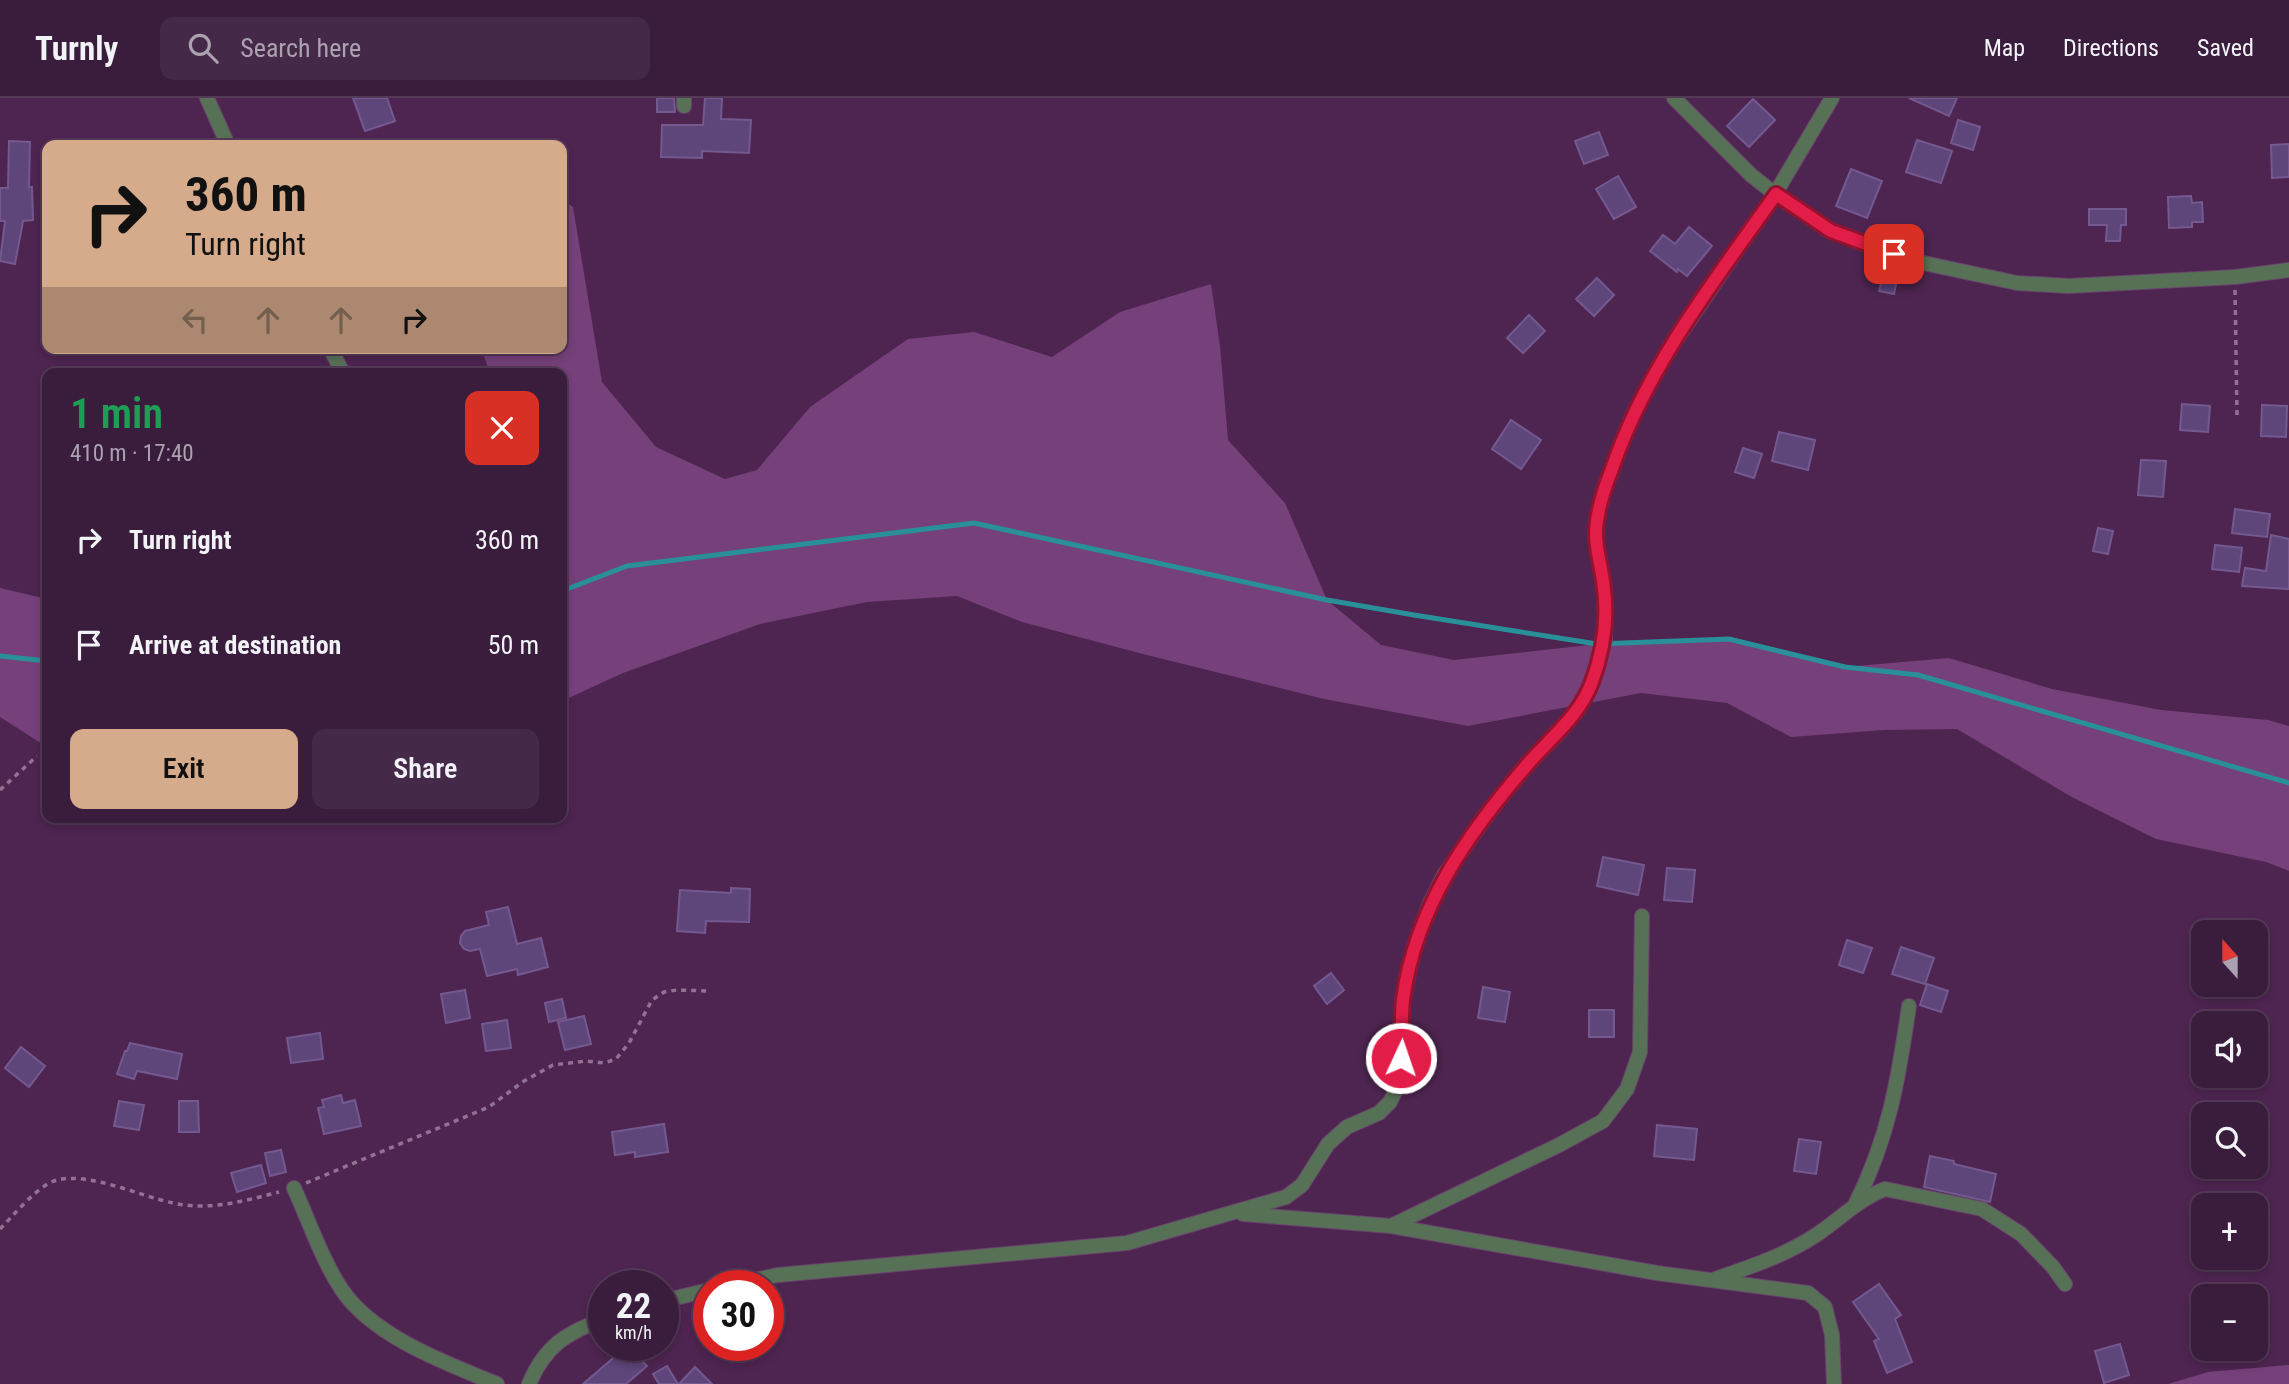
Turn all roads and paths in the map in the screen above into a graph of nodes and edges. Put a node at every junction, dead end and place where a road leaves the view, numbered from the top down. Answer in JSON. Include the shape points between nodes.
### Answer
{"nodes":[{"id":1,"x":207,"y":98,"type":"edge"},
{"id":2,"x":1674,"y":98,"type":"edge"},
{"id":3,"x":1832,"y":98,"type":"edge"},
{"id":4,"x":226,"y":140,"type":"edge"},
{"id":5,"x":1776,"y":194,"type":"junction"},
{"id":6,"x":2289,"y":270,"type":"edge"},
{"id":7,"x":2235,"y":277,"type":"junction"},
{"id":8,"x":2237,"y":415,"type":"dead end"},
{"id":9,"x":37,"y":756,"type":"dead end"},
{"id":10,"x":0,"y":790,"type":"edge"},
{"id":11,"x":1642,"y":916,"type":"dead end"},
{"id":12,"x":708,"y":992,"type":"dead end"},
{"id":13,"x":1909,"y":1006,"type":"dead end"},
{"id":14,"x":294,"y":1188,"type":"junction"},
{"id":15,"x":1854,"y":1206,"type":"junction"},
{"id":16,"x":1234,"y":1213,"type":"junction"},
{"id":17,"x":1391,"y":1226,"type":"junction"},
{"id":18,"x":0,"y":1229,"type":"edge"},
{"id":19,"x":784,"y":1274,"type":"edge"},
{"id":20,"x":1711,"y":1280,"type":"junction"},
{"id":21,"x":2065,"y":1284,"type":"dead end"},
{"id":22,"x":588,"y":1327,"type":"edge"},
{"id":23,"x":497,"y":1384,"type":"edge"},
{"id":24,"x":529,"y":1384,"type":"edge"},
{"id":25,"x":1834,"y":1384,"type":"edge"}],
"edges":[{"from":1,"to":4,"type":"street"},
{"from":2,"to":5,"type":"street"},
{"from":3,"to":5,"type":"street"},
{"from":5,"to":7,"type":"street","via":[[1831,231],[1914,261],[2017,283],[2069,286]]},
{"from":5,"to":16,"type":"street","via":[[1660,364],[1630,421],[1596,523],[1605,639],[1591,684],[1571,718],[1498,801],[1444,875],[1430,904],[1417,938],[1404,999],[1400,1068],[1390,1102],[1328,1144],[1302,1185],[1286,1197]]},
{"from":6,"to":7,"type":"street"},
{"from":7,"to":8,"type":"path"},
{"from":9,"to":10,"type":"path"},
{"from":11,"to":17,"type":"street","via":[[1640,1052],[1627,1089],[1603,1121]]},
{"from":12,"to":14,"type":"path","via":[[677,990],[652,1000],[616,1059],[553,1065],[489,1107]]},
{"from":13,"to":15,"type":"street","via":[[1885,1134]]},
{"from":14,"to":18,"type":"path","via":[[228,1206],[175,1203],[115,1186],[55,1180]]},
{"from":14,"to":23,"type":"street","via":[[342,1289],[361,1313],[421,1352]]},
{"from":15,"to":20,"type":"street","via":[[1814,1237],[1760,1264]]},
{"from":15,"to":21,"type":"street","via":[[1885,1189],[1982,1209],[2021,1234]]},
{"from":16,"to":17,"type":"street"},
{"from":16,"to":19,"type":"street","via":[[1127,1243]]},
{"from":17,"to":20,"type":"street"},
{"from":20,"to":25,"type":"street","via":[[1808,1293],[1825,1307],[1832,1335]]},
{"from":22,"to":24,"type":"street","via":[[554,1344]]}]}
